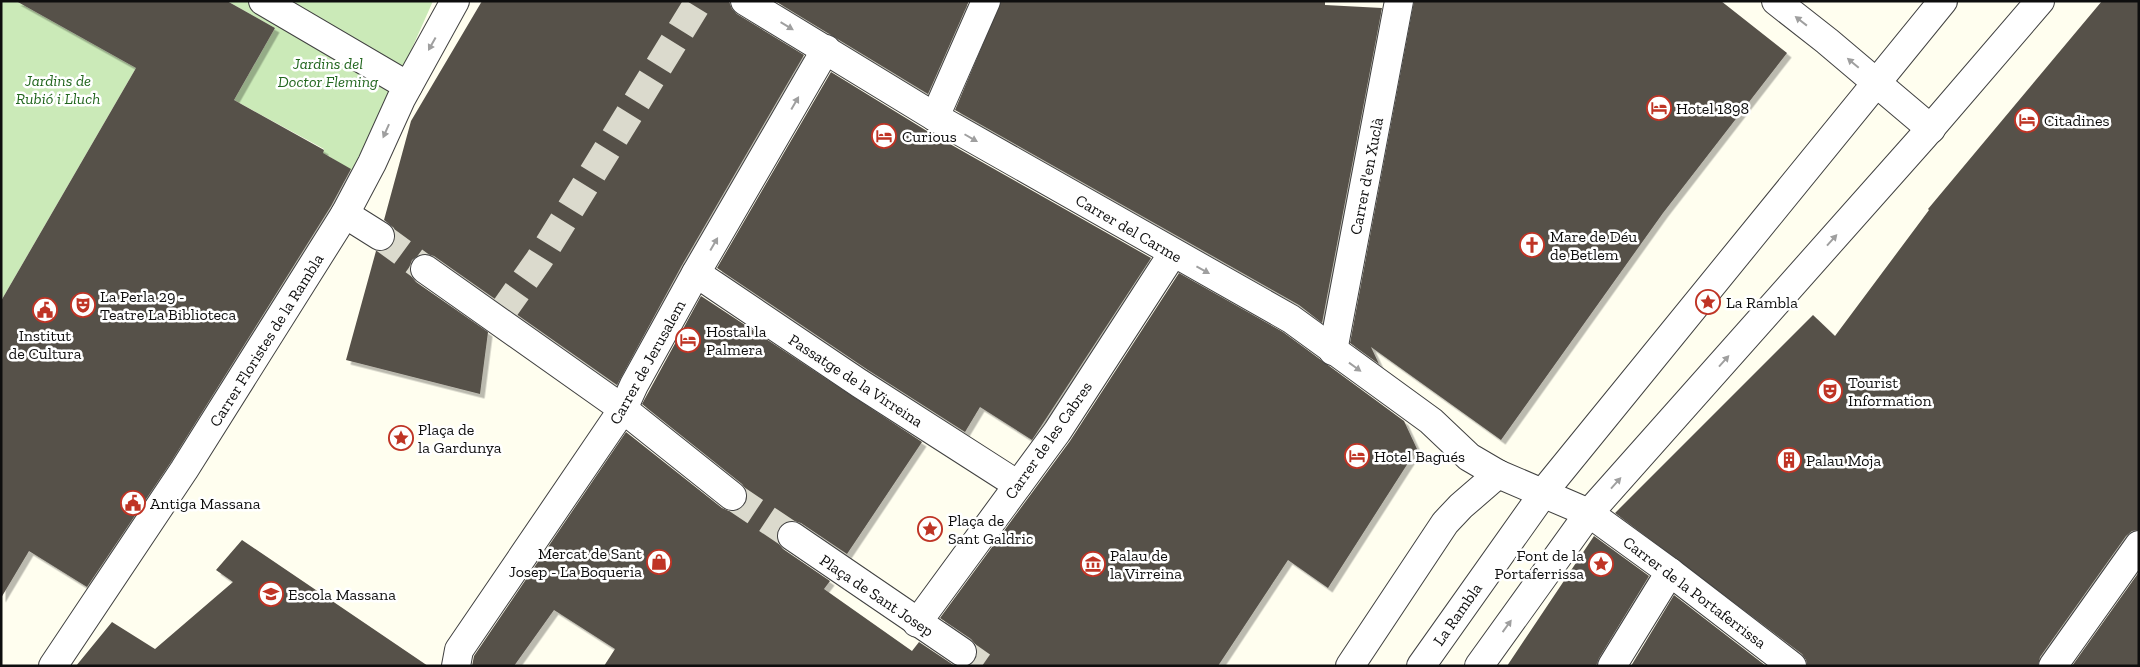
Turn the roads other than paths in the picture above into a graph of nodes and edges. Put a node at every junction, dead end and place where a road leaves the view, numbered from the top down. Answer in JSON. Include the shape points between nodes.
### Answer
{"nodes":[{"id":1,"x":264,"y":1,"type":"edge"},
{"id":2,"x":455,"y":1,"type":"edge"},
{"id":3,"x":745,"y":1,"type":"edge"},
{"id":4,"x":986,"y":1,"type":"edge"},
{"id":5,"x":1399,"y":1,"type":"edge"},
{"id":6,"x":1776,"y":1,"type":"edge"},
{"id":7,"x":1943,"y":1,"type":"edge"},
{"id":8,"x":2040,"y":1,"type":"edge"},
{"id":9,"x":826,"y":49,"type":"junction"},
{"id":10,"x":1875,"y":82,"type":"junction"},
{"id":11,"x":408,"y":86,"type":"junction"},
{"id":12,"x":935,"y":117,"type":"junction"},
{"id":13,"x":1931,"y":129,"type":"junction"},
{"id":14,"x":345,"y":214,"type":"junction"},
{"id":15,"x":380,"y":236,"type":"tunnel mouth"},
{"id":16,"x":1173,"y":253,"type":"junction"},
{"id":17,"x":425,"y":268,"type":"tunnel mouth"},
{"id":18,"x":696,"y":274,"type":"junction"},
{"id":19,"x":1333,"y":351,"type":"junction"},
{"id":20,"x":623,"y":409,"type":"junction"},
{"id":21,"x":1498,"y":474,"type":"junction"},
{"id":22,"x":1018,"y":485,"type":"junction"},
{"id":23,"x":1543,"y":493,"type":"junction"},
{"id":24,"x":732,"y":496,"type":"tunnel mouth"},
{"id":25,"x":1593,"y":516,"type":"junction"},
{"id":26,"x":792,"y":536,"type":"tunnel mouth"},
{"id":27,"x":2139,"y":545,"type":"edge"},
{"id":28,"x":1670,"y":572,"type":"junction"},
{"id":29,"x":917,"y":623,"type":"junction"},
{"id":30,"x":962,"y":652,"type":"tunnel mouth"},
{"id":31,"x":53,"y":666,"type":"edge"},
{"id":32,"x":456,"y":666,"type":"edge"},
{"id":33,"x":1350,"y":666,"type":"edge"},
{"id":34,"x":1421,"y":666,"type":"edge"},
{"id":35,"x":1479,"y":666,"type":"edge"},
{"id":36,"x":1612,"y":666,"type":"edge"},
{"id":37,"x":1792,"y":666,"type":"edge"},
{"id":38,"x":2053,"y":666,"type":"edge"}],
"edges":[{"from":1,"to":11,"type":"street"},
{"from":2,"to":11,"type":"street","name":"Carrer Floristes de la Rambla","one_way":true},
{"from":3,"to":9,"type":"street","name":"Carrer del Carme","one_way":true},
{"from":4,"to":12,"type":"street"},
{"from":5,"to":19,"type":"street","name":"Carrer d'en Xuclà"},
{"from":10,"to":6,"type":"street","one_way":true},
{"from":7,"to":10,"type":"street","name":"La Rambla"},
{"from":8,"to":13,"type":"street"},
{"from":9,"to":12,"type":"street","name":"Carrer del Carme"},
{"from":18,"to":9,"type":"street","name":"Carrer de Jerusalem","one_way":true},
{"from":10,"to":13,"type":"street"},
{"from":10,"to":23,"type":"street","name":"La Rambla"},
{"from":11,"to":14,"type":"street","name":"Carrer Floristes de la Rambla","one_way":true},
{"from":12,"to":16,"type":"street","name":"Carrer del Carme","one_way":true},
{"from":25,"to":13,"type":"street","one_way":true},
{"from":14,"to":15,"type":"street"},
{"from":14,"to":31,"type":"street","name":"Carrer Floristes de la Rambla","via":[[184,470]]},
{"from":16,"to":19,"type":"street","name":"Carrer del Carme","one_way":true,"via":[[1291,319]]},
{"from":16,"to":22,"type":"street","name":"Carrer de les Cabres","via":[[1057,432]]},
{"from":17,"to":20,"type":"street","via":[[499,316]]},
{"from":18,"to":20,"type":"street","name":"Carrer de Jerusalem"},
{"from":18,"to":22,"type":"street","name":"Passatge de la Virreina"},
{"from":19,"to":21,"type":"street","name":"Carrer del Carme","one_way":true,"via":[[1431,421],[1469,457]]},
{"from":20,"to":24,"type":"street"},
{"from":20,"to":32,"type":"street","name":"Carrer de Jerusalem","via":[[459,650]]},
{"from":21,"to":23,"type":"street","name":"Carrer del Carme"},
{"from":21,"to":33,"type":"street","via":[[1445,523]]},
{"from":22,"to":29,"type":"street","name":"Carrer de les Cabres"},
{"from":23,"to":25,"type":"street","name":"Carrer de la Portaferrissa"},
{"from":23,"to":34,"type":"street","name":"La Rambla"},
{"from":25,"to":28,"type":"street","name":"Carrer de la Portaferrissa"},
{"from":35,"to":25,"type":"street","one_way":true},
{"from":26,"to":29,"type":"street","name":"Plaça de Sant Josep"},
{"from":27,"to":38,"type":"street"},
{"from":28,"to":36,"type":"street"},
{"from":28,"to":37,"type":"street","name":"Carrer de la Portaferrissa"},
{"from":29,"to":30,"type":"street","name":"Plaça de Sant Josep"}]}
